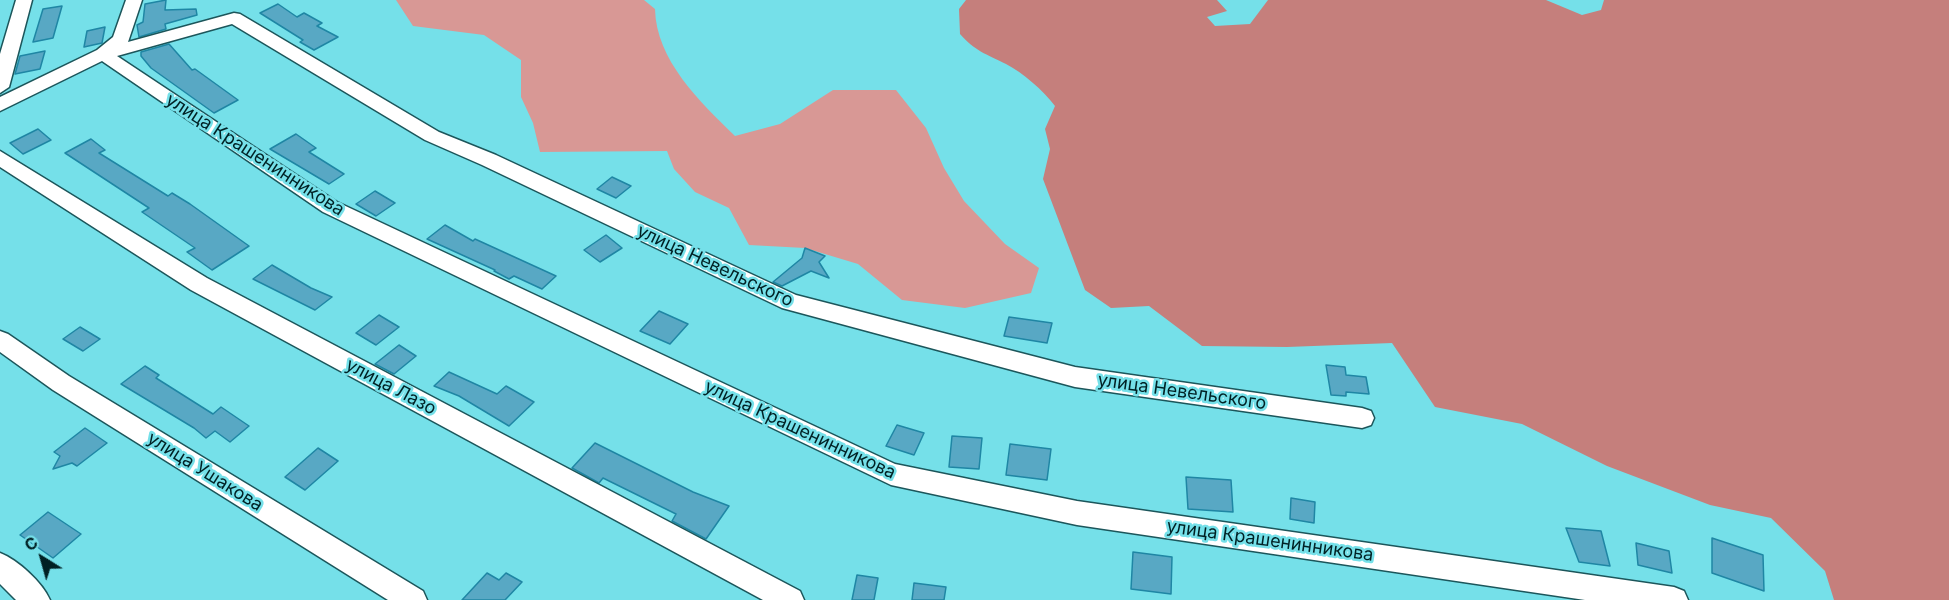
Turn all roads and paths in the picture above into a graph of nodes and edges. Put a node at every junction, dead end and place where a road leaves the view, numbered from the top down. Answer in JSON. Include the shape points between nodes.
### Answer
{"nodes":[{"id":1,"x":24,"y":0,"type":"edge"},
{"id":2,"x":134,"y":0,"type":"edge"},
{"id":3,"x":236,"y":9,"type":"edge"},
{"id":4,"x":103,"y":54,"type":"junction"},
{"id":5,"x":0,"y":87,"type":"edge"},
{"id":6,"x":0,"y":105,"type":"edge"},
{"id":7,"x":0,"y":158,"type":"edge"},
{"id":8,"x":0,"y":340,"type":"edge"},
{"id":9,"x":1362,"y":418,"type":"dead end"},
{"id":10,"x":0,"y":566,"type":"edge"},
{"id":11,"x":36,"y":600,"type":"edge"},
{"id":12,"x":413,"y":600,"type":"edge"},
{"id":13,"x":790,"y":600,"type":"edge"},
{"id":14,"x":1674,"y":600,"type":"edge"}],
"edges":[{"from":1,"to":5,"type":"street"},
{"from":2,"to":4,"type":"street","via":[[122,39]]},
{"from":3,"to":4,"type":"street"},
{"from":3,"to":9,"type":"street","name":"улица Невельского","via":[[432,136],[790,302],[1075,377]]},
{"from":4,"to":6,"type":"street"},
{"from":4,"to":14,"type":"street","name":"улица Крашенинникова","via":[[330,207],[891,474],[1077,513]]},
{"from":7,"to":13,"type":"street","name":"улица Лазо","via":[[199,284]]},
{"from":8,"to":12,"type":"street","name":"улица Ушакова","via":[[61,382]]},
{"from":10,"to":11,"type":"street"}]}
